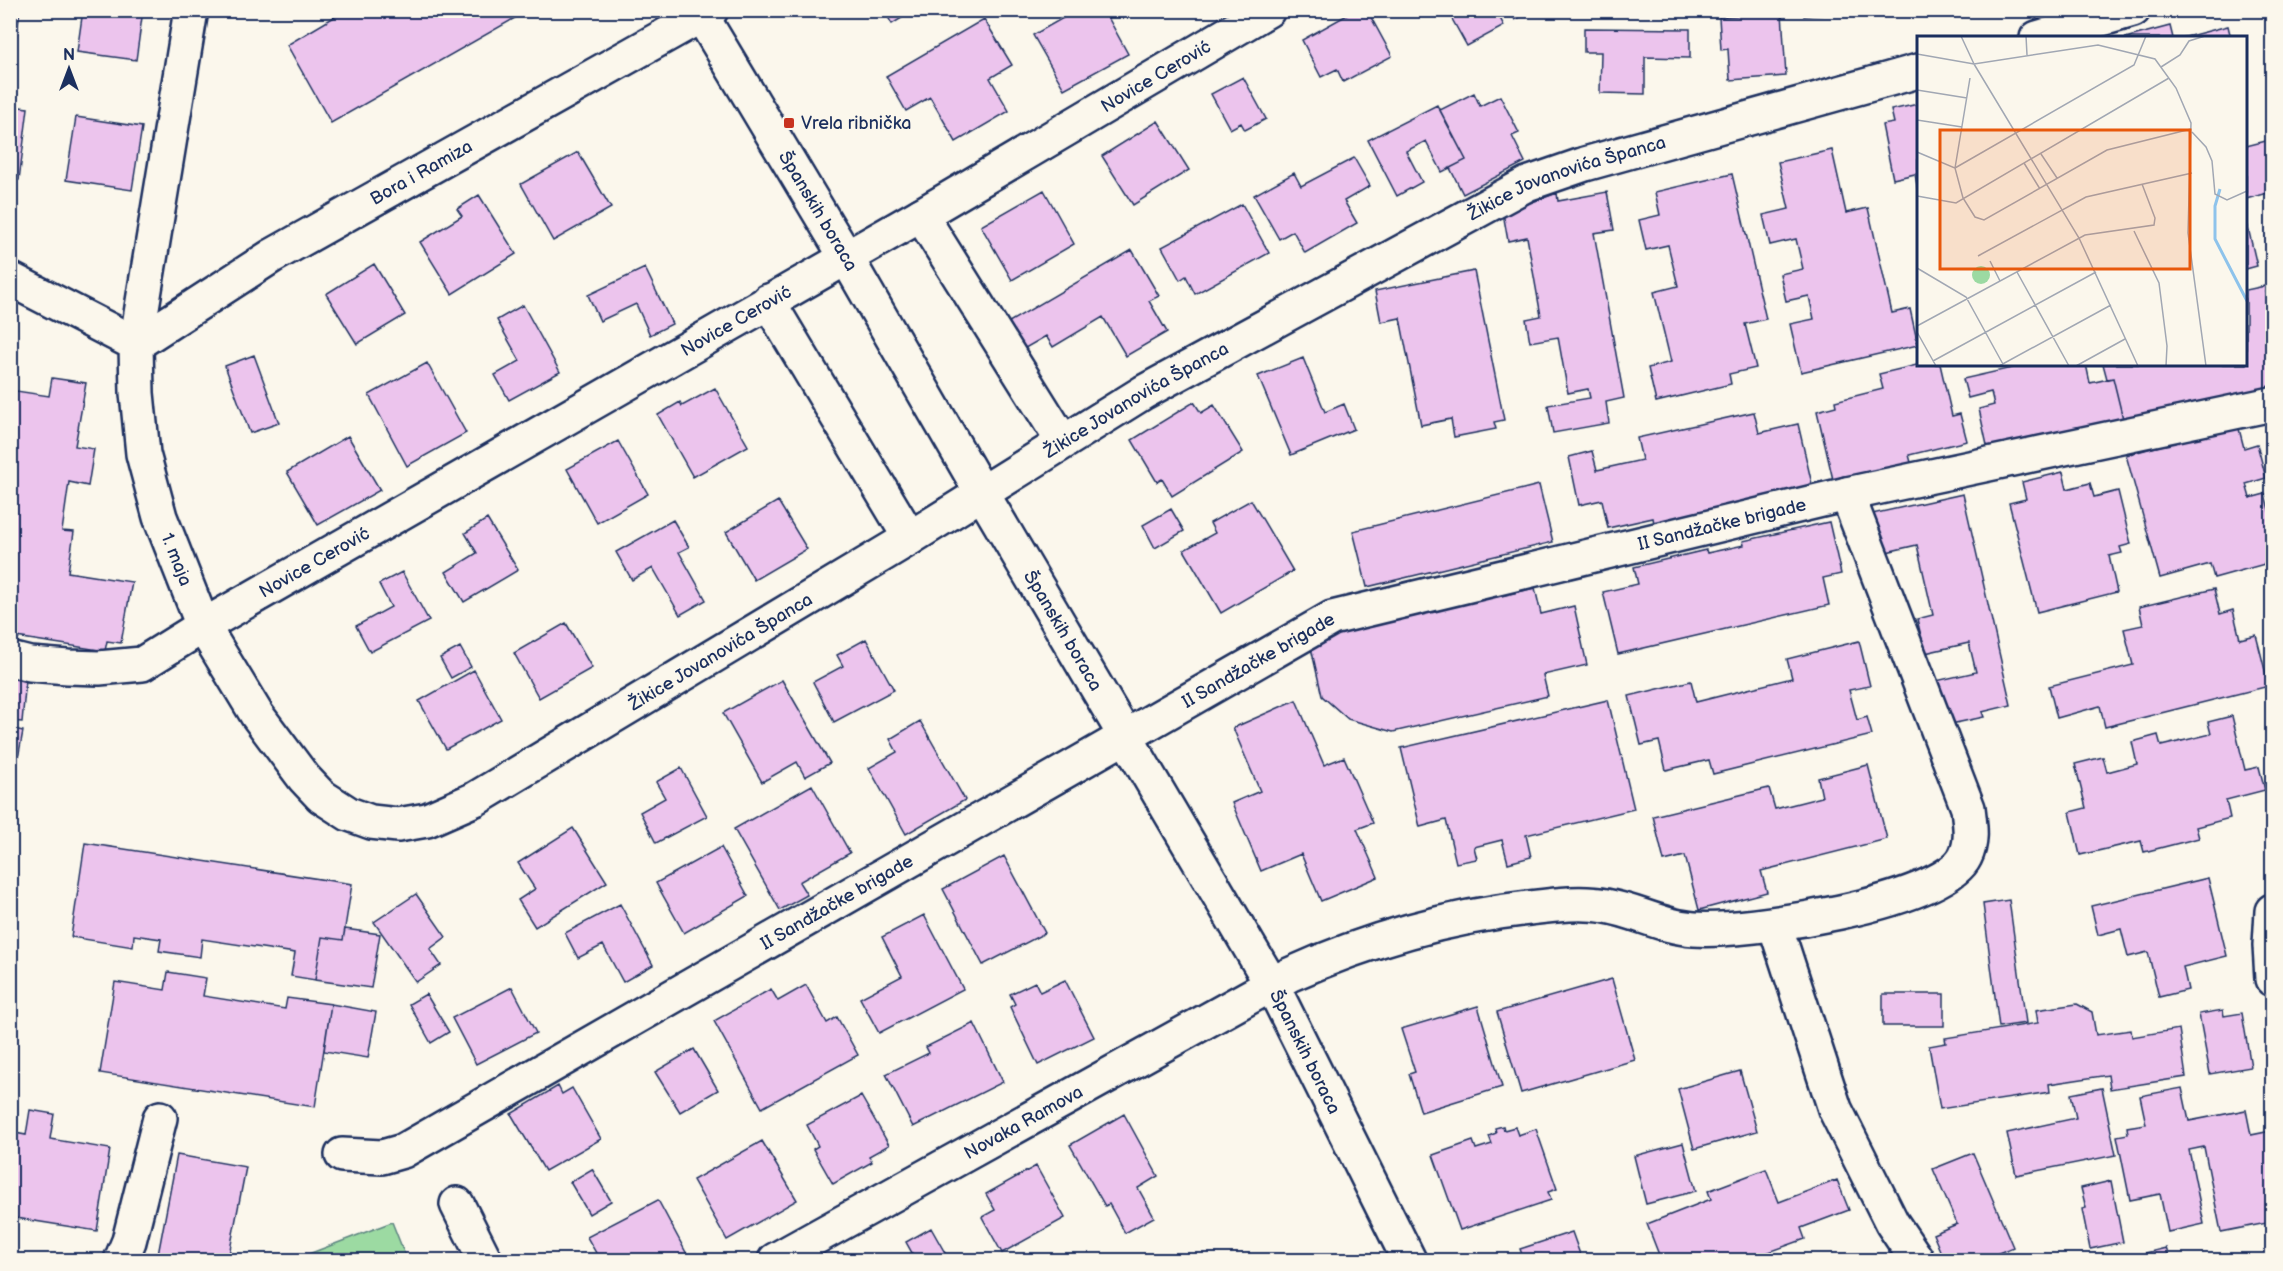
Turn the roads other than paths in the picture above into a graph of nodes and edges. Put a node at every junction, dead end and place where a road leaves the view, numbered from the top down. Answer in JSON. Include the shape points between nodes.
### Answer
{"nodes":[{"id":1,"x":191,"y":10,"type":"edge"},
{"id":2,"x":1268,"y":10,"type":"edge"},
{"id":3,"x":2133,"y":10,"type":"edge"},
{"id":4,"x":703,"y":12,"type":"edge"},
{"id":5,"x":2044,"y":36,"type":"edge"},
{"id":6,"x":1917,"y":71,"type":"edge"},
{"id":7,"x":921,"y":215,"type":"junction"},
{"id":8,"x":846,"y":257,"type":"junction"},
{"id":9,"x":10,"y":279,"type":"edge"},
{"id":10,"x":768,"y":301,"type":"junction"},
{"id":11,"x":136,"y":344,"type":"junction"},
{"id":12,"x":2272,"y":404,"type":"edge"},
{"id":13,"x":1062,"y":442,"type":"junction"},
{"id":14,"x":982,"y":493,"type":"junction"},
{"id":15,"x":1847,"y":494,"type":"junction"},
{"id":16,"x":910,"y":538,"type":"junction"},
{"id":17,"x":203,"y":626,"type":"junction"},
{"id":18,"x":10,"y":659,"type":"edge"},
{"id":19,"x":1127,"y":737,"type":"junction"},
{"id":20,"x":398,"y":825,"type":"joint"},
{"id":21,"x":2272,"y":911,"type":"edge"},
{"id":22,"x":1775,"y":924,"type":"junction"},
{"id":23,"x":2272,"y":979,"type":"edge"},
{"id":24,"x":1272,"y":985,"type":"junction"},
{"id":25,"x":160,"y":1118,"type":"dead end"},
{"id":26,"x":342,"y":1155,"type":"dead end"},
{"id":27,"x":457,"y":1204,"type":"dead end"},
{"id":28,"x":121,"y":1260,"type":"edge"},
{"id":29,"x":485,"y":1260,"type":"edge"},
{"id":30,"x":775,"y":1260,"type":"edge"},
{"id":31,"x":1409,"y":1260,"type":"edge"},
{"id":32,"x":1917,"y":1260,"type":"edge"}],
"edges":[{"from":1,"to":11,"type":"street","name":"1. maja"},
{"from":2,"to":7,"type":"street","name":"Novice Cerović"},
{"from":3,"to":5,"type":"street"},
{"from":4,"to":8,"type":"street","name":"Španskih boraca"},
{"from":4,"to":11,"type":"street","name":"Bora i Ramiza","via":[[272,256]]},
{"from":6,"to":13,"type":"street","name":"Žikice Jovanovića Španca","via":[[1585,164],[1527,184],[1144,392]]},
{"from":7,"to":8,"type":"street","name":"Novice Cerović"},
{"from":7,"to":13,"type":"street"},
{"from":8,"to":10,"type":"street","name":"Novice Cerović"},
{"from":8,"to":14,"type":"street","name":"Španskih boraca"},
{"from":9,"to":11,"type":"street"},
{"from":10,"to":16,"type":"street"},
{"from":10,"to":17,"type":"street","name":"Novice Cerović"},
{"from":11,"to":17,"type":"street","name":"1. maja","via":[[136,393],[143,454],[160,517]]},
{"from":12,"to":15,"type":"street","name":"II Sandžačke brigade"},
{"from":13,"to":14,"type":"street","name":"Žikice Jovanovića Španca"},
{"from":14,"to":16,"type":"street","name":"Žikice Jovanovića Španca"},
{"from":14,"to":19,"type":"street","name":"Španskih boraca"},
{"from":15,"to":19,"type":"street","name":"II Sandžačke brigade","via":[[1332,618]]},
{"from":15,"to":22,"type":"street","name":"Novaka Ramova","via":[[1968,808],[1971,835],[1965,858],[1951,873],[1928,887],[1836,913]]},
{"from":16,"to":20,"type":"street","name":"Žikice Jovanovića Španca","via":[[474,799],[427,820]]},
{"from":17,"to":18,"type":"street","name":"Novice Cerović","via":[[142,664],[68,667]]},
{"from":17,"to":20,"type":"street","name":"1. maja","via":[[257,715],[303,778],[321,796],[349,814]]},
{"from":19,"to":24,"type":"street","name":"Španskih boraca"},
{"from":19,"to":26,"type":"street","name":"II Sandžačke brigade","via":[[403,1151],[382,1157]]},
{"from":21,"to":23,"type":"street"},
{"from":22,"to":24,"type":"street","name":"Novaka Ramova","via":[[1695,929],[1606,906],[1529,908],[1431,925],[1386,938],[1319,962]]},
{"from":22,"to":32,"type":"street","via":[[1835,1109],[1892,1223]]},
{"from":24,"to":30,"type":"street","name":"Novaka Ramova"},
{"from":24,"to":31,"type":"street","name":"Španskih boraca"},
{"from":25,"to":28,"type":"street"},
{"from":27,"to":29,"type":"street"}]}
